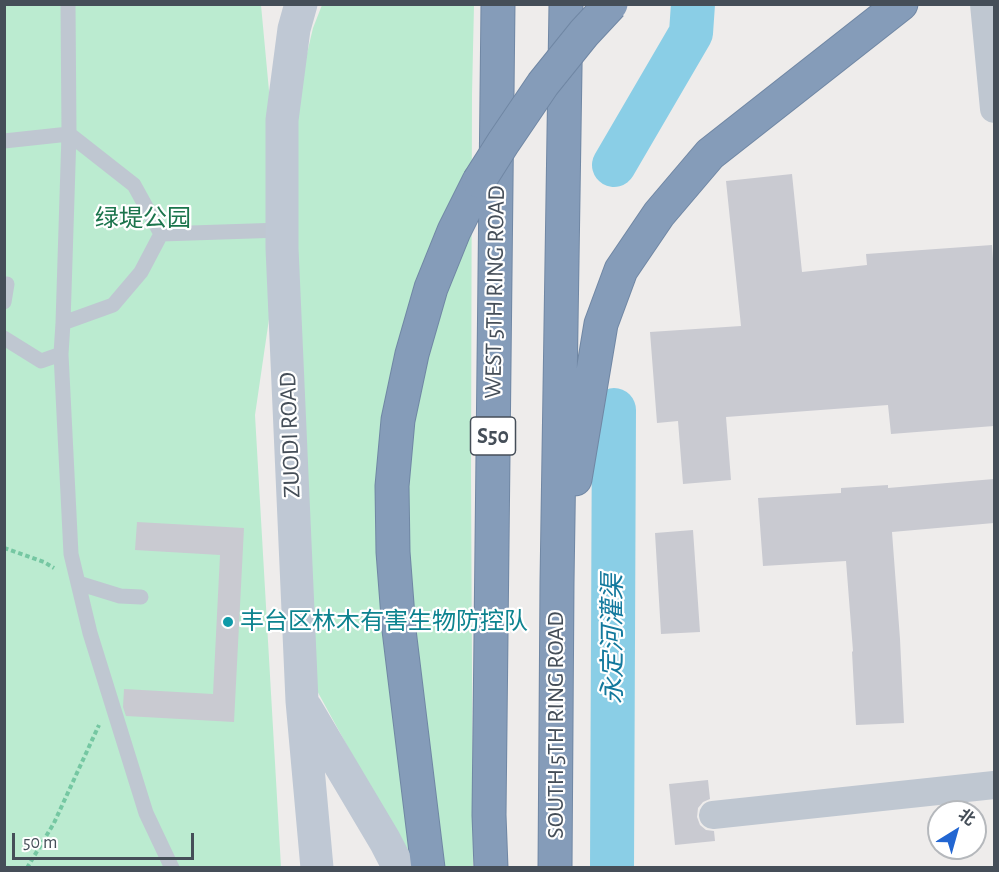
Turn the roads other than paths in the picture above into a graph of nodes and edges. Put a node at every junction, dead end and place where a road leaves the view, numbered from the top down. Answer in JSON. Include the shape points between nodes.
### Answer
{"nodes":[{"id":1,"x":68,"y":4,"type":"edge"},
{"id":2,"x":301,"y":4,"type":"edge"},
{"id":3,"x":498,"y":4,"type":"edge"},
{"id":4,"x":566,"y":4,"type":"edge"},
{"id":5,"x":610,"y":4,"type":"edge"},
{"id":6,"x":901,"y":4,"type":"edge"},
{"id":7,"x":984,"y":4,"type":"edge"},
{"id":8,"x":991,"y":45,"type":"edge"},
{"id":9,"x":994,"y":109,"type":"edge"},
{"id":10,"x":69,"y":134,"type":"junction"},
{"id":11,"x":4,"y":141,"type":"edge"},
{"id":12,"x":282,"y":230,"type":"junction"},
{"id":13,"x":161,"y":234,"type":"junction"},
{"id":14,"x":4,"y":284,"type":"edge"},
{"id":15,"x":4,"y":302,"type":"edge"},
{"id":16,"x":63,"y":323,"type":"junction"},
{"id":17,"x":4,"y":338,"type":"edge"},
{"id":18,"x":61,"y":354,"type":"junction"},
{"id":19,"x":557,"y":582,"type":"junction"},
{"id":20,"x":78,"y":583,"type":"junction"},
{"id":21,"x":141,"y":597,"type":"dead end"},
{"id":22,"x":302,"y":701,"type":"junction"},
{"id":23,"x":994,"y":785,"type":"edge"},
{"id":24,"x":713,"y":815,"type":"dead end"},
{"id":25,"x":172,"y":867,"type":"edge"},
{"id":26,"x":316,"y":867,"type":"edge"},
{"id":27,"x":399,"y":867,"type":"edge"},
{"id":28,"x":428,"y":867,"type":"edge"},
{"id":29,"x":491,"y":867,"type":"edge"},
{"id":30,"x":555,"y":867,"type":"edge"}],
"edges":[{"from":1,"to":10,"type":"lane"},
{"from":2,"to":12,"type":"main road","name":"ZUODI ROAD","via":[[282,120]]},
{"from":3,"to":29,"type":"highway","name":"WEST 5TH RING ROAD","number":"S50"},
{"from":4,"to":19,"type":"highway"},
{"from":5,"to":28,"type":"highway","bridge":true,"via":[[543,84],[479,181],[435,279],[412,354],[398,420],[392,486],[393,552]]},
{"from":6,"to":19,"type":"highway","via":[[711,154],[659,214],[621,270],[601,324]]},
{"from":7,"to":8,"type":"street"},
{"from":8,"to":9,"type":"street"},
{"from":10,"to":11,"type":"lane"},
{"from":10,"to":13,"type":"lane","via":[[134,185]]},
{"from":10,"to":16,"type":"lane"},
{"from":12,"to":13,"type":"lane"},
{"from":12,"to":22,"type":"main road","name":"ZUODI ROAD"},
{"from":13,"to":16,"type":"lane","via":[[141,273],[114,305]]},
{"from":14,"to":15,"type":"lane"},
{"from":16,"to":18,"type":"lane"},
{"from":17,"to":18,"type":"lane","via":[[41,361]]},
{"from":18,"to":20,"type":"lane","via":[[71,555]]},
{"from":19,"to":30,"type":"highway","name":"SOUTH 5TH RING ROAD"},
{"from":20,"to":21,"type":"lane","via":[[120,596]]},
{"from":20,"to":25,"type":"lane","via":[[146,813]]},
{"from":22,"to":26,"type":"main road","name":"ZUODI ROAD"},
{"from":22,"to":27,"type":"main road"},
{"from":23,"to":24,"type":"street"}]}
